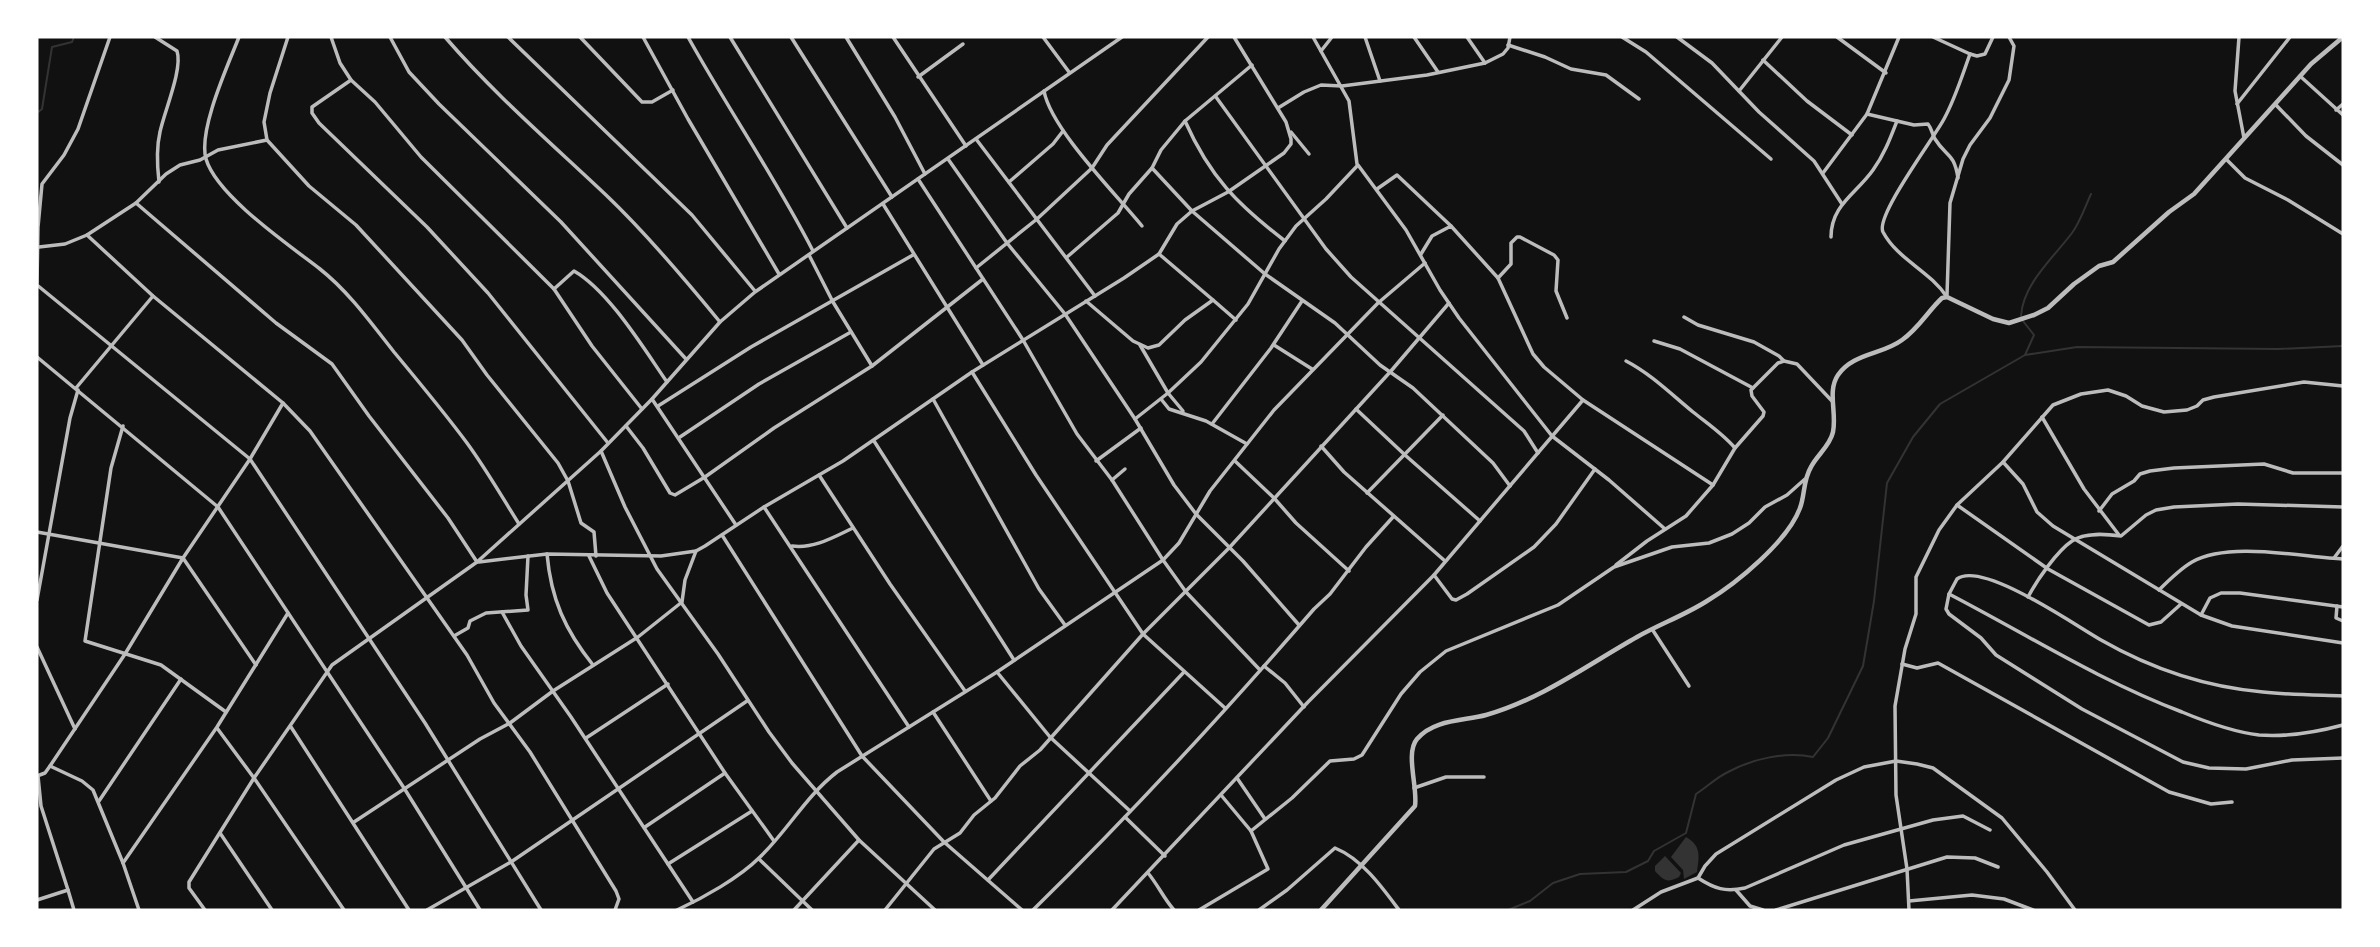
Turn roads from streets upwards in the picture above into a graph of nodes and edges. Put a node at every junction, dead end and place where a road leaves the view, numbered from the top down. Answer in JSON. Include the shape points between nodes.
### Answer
{"nodes":[{"id":1,"x":110,"y":37,"type":"edge"},
{"id":2,"x":155,"y":37,"type":"edge"},
{"id":3,"x":239,"y":37,"type":"edge"},
{"id":4,"x":288,"y":37,"type":"edge"},
{"id":5,"x":331,"y":37,"type":"edge"},
{"id":6,"x":390,"y":37,"type":"edge"},
{"id":7,"x":445,"y":37,"type":"edge"},
{"id":8,"x":508,"y":37,"type":"edge"},
{"id":9,"x":580,"y":37,"type":"edge"},
{"id":10,"x":643,"y":37,"type":"edge"},
{"id":11,"x":688,"y":37,"type":"edge"},
{"id":12,"x":730,"y":37,"type":"edge"},
{"id":13,"x":791,"y":37,"type":"edge"},
{"id":14,"x":846,"y":37,"type":"edge"},
{"id":15,"x":892,"y":37,"type":"edge"},
{"id":16,"x":1043,"y":37,"type":"edge"},
{"id":17,"x":1122,"y":37,"type":"edge"},
{"id":18,"x":1208,"y":37,"type":"edge"},
{"id":19,"x":1234,"y":37,"type":"edge"},
{"id":20,"x":1312,"y":37,"type":"edge"},
{"id":21,"x":1332,"y":37,"type":"edge"},
{"id":22,"x":1365,"y":37,"type":"edge"},
{"id":23,"x":1414,"y":37,"type":"edge"},
{"id":24,"x":1467,"y":37,"type":"edge"},
{"id":25,"x":1510,"y":37,"type":"edge"},
{"id":26,"x":1622,"y":37,"type":"edge"},
{"id":27,"x":1677,"y":37,"type":"edge"},
{"id":28,"x":1782,"y":37,"type":"edge"},
{"id":29,"x":1837,"y":37,"type":"edge"},
{"id":30,"x":1899,"y":37,"type":"edge"},
{"id":31,"x":1933,"y":37,"type":"edge"},
{"id":32,"x":1993,"y":37,"type":"edge"},
{"id":33,"x":2009,"y":37,"type":"edge"},
{"id":34,"x":2239,"y":37,"type":"edge"},
{"id":35,"x":2290,"y":37,"type":"edge"},
{"id":36,"x":2343,"y":37,"type":"edge"},
{"id":37,"x":1116,"y":39,"type":"edge"},
{"id":38,"x":963,"y":44,"type":"dead end"},
{"id":39,"x":1508,"y":45,"type":"junction"},
{"id":40,"x":1321,"y":51,"type":"junction"},
{"id":41,"x":1970,"y":54,"type":"junction"},
{"id":42,"x":1763,"y":60,"type":"junction"},
{"id":43,"x":1485,"y":63,"type":"junction"},
{"id":44,"x":1252,"y":65,"type":"junction"},
{"id":45,"x":1069,"y":72,"type":"junction"},
{"id":46,"x":1438,"y":73,"type":"junction"},
{"id":47,"x":1886,"y":73,"type":"junction"},
{"id":48,"x":2300,"y":76,"type":"junction"},
{"id":49,"x":918,"y":77,"type":"junction"},
{"id":50,"x":351,"y":80,"type":"junction"},
{"id":51,"x":1380,"y":81,"type":"junction"},
{"id":52,"x":1342,"y":86,"type":"junction"},
{"id":53,"x":673,"y":90,"type":"junction"},
{"id":54,"x":1044,"y":91,"type":"junction"},
{"id":55,"x":1739,"y":91,"type":"junction"},
{"id":56,"x":1216,"y":97,"type":"junction"},
{"id":57,"x":1639,"y":99,"type":"dead end"},
{"id":58,"x":2237,"y":104,"type":"junction"},
{"id":59,"x":2343,"y":104,"type":"edge"},
{"id":60,"x":2276,"y":105,"type":"junction"},
{"id":61,"x":1278,"y":108,"type":"junction"},
{"id":62,"x":2336,"y":110,"type":"junction"},
{"id":63,"x":1867,"y":114,"type":"junction"},
{"id":64,"x":2343,"y":115,"type":"edge"},
{"id":65,"x":1185,"y":121,"type":"junction"},
{"id":66,"x":1897,"y":121,"type":"junction"},
{"id":67,"x":1064,"y":130,"type":"junction"},
{"id":68,"x":1291,"y":132,"type":"junction"},
{"id":69,"x":1852,"y":135,"type":"junction"},
{"id":70,"x":1933,"y":137,"type":"junction"},
{"id":71,"x":976,"y":139,"type":"junction"},
{"id":72,"x":2244,"y":139,"type":"junction"},
{"id":73,"x":267,"y":141,"type":"junction"},
{"id":74,"x":966,"y":146,"type":"junction"},
{"id":75,"x":1309,"y":155,"type":"dead end"},
{"id":76,"x":206,"y":157,"type":"junction"},
{"id":77,"x":2225,"y":158,"type":"junction"},
{"id":78,"x":947,"y":159,"type":"junction"},
{"id":79,"x":1771,"y":159,"type":"dead end"},
{"id":80,"x":1358,"y":165,"type":"junction"},
{"id":81,"x":2343,"y":165,"type":"edge"},
{"id":82,"x":1265,"y":166,"type":"junction"},
{"id":83,"x":1092,"y":168,"type":"junction"},
{"id":84,"x":1152,"y":168,"type":"junction"},
{"id":85,"x":1823,"y":173,"type":"junction"},
{"id":86,"x":925,"y":174,"type":"junction"},
{"id":87,"x":918,"y":179,"type":"junction"},
{"id":88,"x":1958,"y":180,"type":"junction"},
{"id":89,"x":159,"y":182,"type":"junction"},
{"id":90,"x":1009,"y":182,"type":"junction"},
{"id":91,"x":1377,"y":189,"type":"junction"},
{"id":92,"x":1228,"y":192,"type":"junction"},
{"id":93,"x":892,"y":197,"type":"junction"},
{"id":94,"x":136,"y":203,"type":"junction"},
{"id":95,"x":1123,"y":203,"type":"junction"},
{"id":96,"x":883,"y":204,"type":"junction"},
{"id":97,"x":1842,"y":204,"type":"junction"},
{"id":98,"x":1192,"y":211,"type":"junction"},
{"id":99,"x":1305,"y":217,"type":"junction"},
{"id":100,"x":1037,"y":219,"type":"junction"},
{"id":101,"x":1142,"y":226,"type":"dead end"},
{"id":102,"x":1451,"y":226,"type":"junction"},
{"id":103,"x":847,"y":228,"type":"junction"},
{"id":104,"x":2343,"y":233,"type":"edge"},
{"id":105,"x":87,"y":235,"type":"junction"},
{"id":106,"x":1832,"y":237,"type":"dead end"},
{"id":107,"x":1285,"y":241,"type":"junction"},
{"id":108,"x":1007,"y":243,"type":"junction"},
{"id":109,"x":39,"y":247,"type":"junction"},
{"id":110,"x":811,"y":253,"type":"junction"},
{"id":111,"x":1159,"y":254,"type":"junction"},
{"id":112,"x":1421,"y":254,"type":"junction"},
{"id":113,"x":913,"y":255,"type":"junction"},
{"id":114,"x":1067,"y":257,"type":"junction"},
{"id":115,"x":1425,"y":263,"type":"junction"},
{"id":116,"x":976,"y":268,"type":"junction"},
{"id":117,"x":779,"y":274,"type":"junction"},
{"id":118,"x":1265,"y":274,"type":"junction"},
{"id":119,"x":1497,"y":278,"type":"junction"},
{"id":120,"x":983,"y":279,"type":"junction"},
{"id":121,"x":37,"y":284,"type":"edge"},
{"id":122,"x":554,"y":289,"type":"junction"},
{"id":123,"x":755,"y":292,"type":"junction"},
{"id":124,"x":153,"y":296,"type":"junction"},
{"id":125,"x":1095,"y":296,"type":"junction"},
{"id":126,"x":1947,"y":297,"type":"junction"},
{"id":127,"x":1213,"y":300,"type":"junction"},
{"id":128,"x":1087,"y":301,"type":"junction"},
{"id":129,"x":1302,"y":301,"type":"junction"},
{"id":130,"x":833,"y":302,"type":"junction"},
{"id":131,"x":1378,"y":303,"type":"junction"},
{"id":132,"x":1448,"y":303,"type":"junction"},
{"id":133,"x":946,"y":306,"type":"junction"},
{"id":134,"x":1065,"y":314,"type":"junction"},
{"id":135,"x":1684,"y":317,"type":"dead end"},
{"id":136,"x":1567,"y":318,"type":"dead end"},
{"id":137,"x":1236,"y":320,"type":"junction"},
{"id":138,"x":720,"y":322,"type":"junction"},
{"id":139,"x":851,"y":332,"type":"junction"},
{"id":140,"x":1347,"y":335,"type":"junction"},
{"id":141,"x":1419,"y":337,"type":"junction"},
{"id":142,"x":1023,"y":340,"type":"junction"},
{"id":143,"x":1654,"y":341,"type":"dead end"},
{"id":144,"x":1140,"y":345,"type":"junction"},
{"id":145,"x":1274,"y":345,"type":"junction"},
{"id":146,"x":111,"y":346,"type":"junction"},
{"id":147,"x":37,"y":358,"type":"edge"},
{"id":148,"x":686,"y":359,"type":"junction"},
{"id":149,"x":1626,"y":361,"type":"dead end"},
{"id":150,"x":1784,"y":361,"type":"junction"},
{"id":151,"x":983,"y":365,"type":"junction"},
{"id":152,"x":872,"y":366,"type":"junction"},
{"id":153,"x":1312,"y":369,"type":"junction"},
{"id":154,"x":1391,"y":371,"type":"junction"},
{"id":155,"x":972,"y":372,"type":"junction"},
{"id":156,"x":667,"y":382,"type":"junction"},
{"id":157,"x":2343,"y":386,"type":"edge"},
{"id":158,"x":1753,"y":388,"type":"junction"},
{"id":159,"x":77,"y":389,"type":"junction"},
{"id":160,"x":1168,"y":393,"type":"junction"},
{"id":161,"x":652,"y":399,"type":"junction"},
{"id":162,"x":933,"y":399,"type":"junction"},
{"id":163,"x":1161,"y":399,"type":"junction"},
{"id":164,"x":1583,"y":400,"type":"junction"},
{"id":165,"x":284,"y":403,"type":"junction"},
{"id":166,"x":1833,"y":403,"type":"junction"},
{"id":167,"x":658,"y":406,"type":"junction"},
{"id":168,"x":642,"y":409,"type":"junction"},
{"id":169,"x":1356,"y":409,"type":"junction"},
{"id":170,"x":1184,"y":413,"type":"junction"},
{"id":171,"x":1443,"y":415,"type":"junction"},
{"id":172,"x":2042,"y":417,"type":"junction"},
{"id":173,"x":1135,"y":419,"type":"junction"},
{"id":174,"x":1212,"y":424,"type":"junction"},
{"id":175,"x":123,"y":426,"type":"junction"},
{"id":176,"x":626,"y":426,"type":"junction"},
{"id":177,"x":1140,"y":428,"type":"junction"},
{"id":178,"x":1552,"y":436,"type":"junction"},
{"id":179,"x":680,"y":438,"type":"junction"},
{"id":180,"x":874,"y":441,"type":"junction"},
{"id":181,"x":608,"y":443,"type":"junction"},
{"id":182,"x":1247,"y":444,"type":"junction"},
{"id":183,"x":1321,"y":446,"type":"junction"},
{"id":184,"x":1735,"y":448,"type":"junction"},
{"id":185,"x":601,"y":451,"type":"junction"},
{"id":186,"x":1538,"y":453,"type":"junction"},
{"id":187,"x":1405,"y":455,"type":"junction"},
{"id":188,"x":250,"y":459,"type":"junction"},
{"id":189,"x":1097,"y":461,"type":"junction"},
{"id":190,"x":1235,"y":461,"type":"junction"},
{"id":191,"x":2003,"y":462,"type":"junction"},
{"id":192,"x":1125,"y":469,"type":"dead end"},
{"id":193,"x":1595,"y":469,"type":"junction"},
{"id":194,"x":2343,"y":473,"type":"edge"},
{"id":195,"x":819,"y":475,"type":"junction"},
{"id":196,"x":705,"y":477,"type":"junction"},
{"id":197,"x":1805,"y":479,"type":"junction"},
{"id":198,"x":1112,"y":480,"type":"junction"},
{"id":199,"x":568,"y":481,"type":"junction"},
{"id":200,"x":1713,"y":485,"type":"junction"},
{"id":201,"x":1510,"y":486,"type":"junction"},
{"id":202,"x":1367,"y":493,"type":"junction"},
{"id":203,"x":1274,"y":498,"type":"junction"},
{"id":204,"x":1957,"y":505,"type":"junction"},
{"id":205,"x":218,"y":507,"type":"junction"},
{"id":206,"x":764,"y":507,"type":"junction"},
{"id":207,"x":2343,"y":507,"type":"edge"},
{"id":208,"x":2099,"y":511,"type":"junction"},
{"id":209,"x":1196,"y":514,"type":"junction"},
{"id":210,"x":1393,"y":517,"type":"junction"},
{"id":211,"x":1480,"y":521,"type":"junction"},
{"id":212,"x":519,"y":524,"type":"junction"},
{"id":213,"x":736,"y":525,"type":"junction"},
{"id":214,"x":853,"y":528,"type":"junction"},
{"id":215,"x":1665,"y":529,"type":"junction"},
{"id":216,"x":37,"y":532,"type":"edge"},
{"id":217,"x":50,"y":534,"type":"junction"},
{"id":218,"x":722,"y":535,"type":"junction"},
{"id":219,"x":2121,"y":536,"type":"junction"},
{"id":220,"x":2073,"y":540,"type":"junction"},
{"id":221,"x":98,"y":545,"type":"junction"},
{"id":222,"x":791,"y":546,"type":"junction"},
{"id":223,"x":2343,"y":546,"type":"edge"},
{"id":224,"x":1229,"y":548,"type":"junction"},
{"id":225,"x":695,"y":551,"type":"junction"},
{"id":226,"x":547,"y":554,"type":"junction"},
{"id":227,"x":649,"y":555,"type":"junction"},
{"id":228,"x":528,"y":556,"type":"junction"},
{"id":229,"x":589,"y":556,"type":"junction"},
{"id":230,"x":596,"y":556,"type":"junction"},
{"id":231,"x":183,"y":558,"type":"junction"},
{"id":232,"x":2333,"y":558,"type":"junction"},
{"id":233,"x":2343,"y":559,"type":"edge"},
{"id":234,"x":1163,"y":560,"type":"junction"},
{"id":235,"x":1445,"y":561,"type":"junction"},
{"id":236,"x":477,"y":562,"type":"junction"},
{"id":237,"x":1614,"y":566,"type":"junction"},
{"id":238,"x":2048,"y":569,"type":"junction"},
{"id":239,"x":1349,"y":570,"type":"junction"},
{"id":240,"x":1434,"y":575,"type":"junction"},
{"id":241,"x":2159,"y":590,"type":"junction"},
{"id":242,"x":1186,"y":592,"type":"junction"},
{"id":243,"x":1113,"y":593,"type":"junction"},
{"id":244,"x":1949,"y":594,"type":"junction"},
{"id":245,"x":429,"y":597,"type":"junction"},
{"id":246,"x":2028,"y":597,"type":"junction"},
{"id":247,"x":37,"y":600,"type":"edge"},
{"id":248,"x":682,"y":603,"type":"junction"},
{"id":249,"x":2181,"y":604,"type":"junction"},
{"id":250,"x":2337,"y":606,"type":"junction"},
{"id":251,"x":2343,"y":607,"type":"edge"},
{"id":252,"x":289,"y":612,"type":"junction"},
{"id":253,"x":502,"y":612,"type":"junction"},
{"id":254,"x":2201,"y":615,"type":"junction"},
{"id":255,"x":2343,"y":621,"type":"edge"},
{"id":256,"x":1065,"y":625,"type":"junction"},
{"id":257,"x":1299,"y":625,"type":"junction"},
{"id":258,"x":1651,"y":629,"type":"junction"},
{"id":259,"x":1143,"y":634,"type":"junction"},
{"id":260,"x":454,"y":636,"type":"junction"},
{"id":261,"x":638,"y":637,"type":"junction"},
{"id":262,"x":370,"y":640,"type":"junction"},
{"id":263,"x":2343,"y":643,"type":"edge"},
{"id":264,"x":37,"y":647,"type":"edge"},
{"id":265,"x":125,"y":654,"type":"junction"},
{"id":266,"x":1014,"y":660,"type":"junction"},
{"id":267,"x":1902,"y":664,"type":"junction"},
{"id":268,"x":256,"y":665,"type":"junction"},
{"id":269,"x":593,"y":665,"type":"junction"},
{"id":270,"x":1261,"y":668,"type":"junction"},
{"id":271,"x":327,"y":670,"type":"junction"},
{"id":272,"x":1184,"y":671,"type":"junction"},
{"id":273,"x":997,"y":672,"type":"junction"},
{"id":274,"x":181,"y":680,"type":"junction"},
{"id":275,"x":668,"y":684,"type":"junction"},
{"id":276,"x":1689,"y":686,"type":"dead end"},
{"id":277,"x":553,"y":691,"type":"junction"},
{"id":278,"x":965,"y":691,"type":"junction"},
{"id":279,"x":2343,"y":696,"type":"edge"},
{"id":280,"x":747,"y":701,"type":"junction"},
{"id":281,"x":1304,"y":706,"type":"junction"},
{"id":282,"x":1225,"y":708,"type":"junction"},
{"id":283,"x":933,"y":711,"type":"junction"},
{"id":284,"x":226,"y":712,"type":"junction"},
{"id":285,"x":510,"y":723,"type":"junction"},
{"id":286,"x":2343,"y":725,"type":"edge"},
{"id":287,"x":216,"y":727,"type":"junction"},
{"id":288,"x":291,"y":727,"type":"junction"},
{"id":289,"x":909,"y":727,"type":"junction"},
{"id":290,"x":75,"y":729,"type":"junction"},
{"id":291,"x":700,"y":734,"type":"junction"},
{"id":292,"x":1051,"y":737,"type":"junction"},
{"id":293,"x":586,"y":738,"type":"junction"},
{"id":294,"x":862,"y":756,"type":"junction"},
{"id":295,"x":2343,"y":758,"type":"edge"},
{"id":296,"x":449,"y":760,"type":"junction"},
{"id":297,"x":1896,"y":761,"type":"junction"},
{"id":298,"x":50,"y":766,"type":"junction"},
{"id":299,"x":725,"y":773,"type":"junction"},
{"id":300,"x":1088,"y":775,"type":"junction"},
{"id":301,"x":37,"y":776,"type":"edge"},
{"id":302,"x":1484,"y":777,"type":"dead end"},
{"id":303,"x":254,"y":778,"type":"junction"},
{"id":304,"x":1237,"y":778,"type":"junction"},
{"id":305,"x":404,"y":788,"type":"junction"},
{"id":306,"x":618,"y":788,"type":"junction"},
{"id":307,"x":1414,"y":788,"type":"junction"},
{"id":308,"x":816,"y":790,"type":"junction"},
{"id":309,"x":1222,"y":795,"type":"junction"},
{"id":310,"x":99,"y":801,"type":"junction"},
{"id":311,"x":991,"y":801,"type":"junction"},
{"id":312,"x":2232,"y":803,"type":"dead end"},
{"id":313,"x":752,"y":811,"type":"junction"},
{"id":314,"x":1130,"y":811,"type":"junction"},
{"id":315,"x":1125,"y":817,"type":"junction"},
{"id":316,"x":573,"y":819,"type":"junction"},
{"id":317,"x":1265,"y":819,"type":"junction"},
{"id":318,"x":354,"y":822,"type":"junction"},
{"id":319,"x":645,"y":827,"type":"junction"},
{"id":320,"x":1900,"y":829,"type":"junction"},
{"id":321,"x":1990,"y":830,"type":"dead end"},
{"id":322,"x":1251,"y":831,"type":"junction"},
{"id":323,"x":220,"y":834,"type":"junction"},
{"id":324,"x":859,"y":840,"type":"junction"},
{"id":325,"x":774,"y":841,"type":"junction"},
{"id":326,"x":944,"y":842,"type":"junction"},
{"id":327,"x":1165,"y":856,"type":"junction"},
{"id":328,"x":759,"y":859,"type":"junction"},
{"id":329,"x":511,"y":862,"type":"junction"},
{"id":330,"x":123,"y":863,"type":"junction"},
{"id":331,"x":668,"y":864,"type":"junction"},
{"id":332,"x":1362,"y":867,"type":"junction"},
{"id":333,"x":1998,"y":867,"type":"dead end"},
{"id":334,"x":1907,"y":869,"type":"junction"},
{"id":335,"x":1148,"y":873,"type":"junction"},
{"id":336,"x":1698,"y":878,"type":"junction"},
{"id":337,"x":988,"y":880,"type":"junction"},
{"id":338,"x":909,"y":884,"type":"junction"},
{"id":339,"x":466,"y":887,"type":"junction"},
{"id":340,"x":68,"y":890,"type":"junction"},
{"id":341,"x":1736,"y":890,"type":"junction"},
{"id":342,"x":37,"y":900,"type":"edge"},
{"id":343,"x":802,"y":901,"type":"junction"},
{"id":344,"x":1909,"y":901,"type":"junction"},
{"id":345,"x":693,"y":903,"type":"junction"},
{"id":346,"x":1909,"y":909,"type":"edge"},
{"id":347,"x":74,"y":910,"type":"edge"},
{"id":348,"x":139,"y":910,"type":"edge"},
{"id":349,"x":205,"y":910,"type":"edge"},
{"id":350,"x":272,"y":910,"type":"edge"},
{"id":351,"x":344,"y":910,"type":"edge"},
{"id":352,"x":409,"y":910,"type":"edge"},
{"id":353,"x":427,"y":910,"type":"edge"},
{"id":354,"x":480,"y":910,"type":"edge"},
{"id":355,"x":541,"y":910,"type":"edge"},
{"id":356,"x":615,"y":910,"type":"edge"},
{"id":357,"x":677,"y":910,"type":"edge"},
{"id":358,"x":794,"y":910,"type":"edge"},
{"id":359,"x":812,"y":910,"type":"edge"},
{"id":360,"x":885,"y":910,"type":"edge"},
{"id":361,"x":935,"y":910,"type":"edge"},
{"id":362,"x":1022,"y":910,"type":"edge"},
{"id":363,"x":1033,"y":910,"type":"edge"},
{"id":364,"x":1112,"y":910,"type":"edge"},
{"id":365,"x":1174,"y":910,"type":"edge"},
{"id":366,"x":1199,"y":910,"type":"edge"},
{"id":367,"x":1259,"y":910,"type":"edge"},
{"id":368,"x":1321,"y":910,"type":"edge"},
{"id":369,"x":1399,"y":910,"type":"edge"},
{"id":370,"x":1633,"y":910,"type":"edge"},
{"id":371,"x":1763,"y":910,"type":"edge"},
{"id":372,"x":1776,"y":910,"type":"edge"},
{"id":373,"x":1901,"y":910,"type":"edge"},
{"id":374,"x":2033,"y":910,"type":"edge"},
{"id":375,"x":2075,"y":910,"type":"edge"}],
"edges":[{"from":1,"to":109,"type":"street","via":[[78,129],[42,184]]},
{"from":2,"to":89,"type":"street","via":[[179,55],[159,135]]},
{"from":3,"to":76,"type":"street","via":[[213,101]]},
{"from":4,"to":73,"type":"street","via":[[266,112]]},
{"from":5,"to":50,"type":"street"},
{"from":6,"to":148,"type":"street","via":[[409,72],[561,222]]},
{"from":7,"to":138,"type":"street","via":[[492,89],[615,204]]},
{"from":8,"to":123,"type":"street","via":[[692,215]]},
{"from":9,"to":53,"type":"street","via":[[642,102],[652,102]]},
{"from":10,"to":53,"type":"street"},
{"from":11,"to":110,"type":"street","via":[[764,161]]},
{"from":12,"to":103,"type":"street"},
{"from":13,"to":93,"type":"street"},
{"from":14,"to":86,"type":"street"},
{"from":15,"to":49,"type":"street"},
{"from":16,"to":45,"type":"street"},
{"from":17,"to":37,"type":"street"},
{"from":18,"to":83,"type":"street","via":[[1107,145]]},
{"from":19,"to":44,"type":"street"},
{"from":20,"to":40,"type":"street"},
{"from":21,"to":40,"type":"street"},
{"from":22,"to":51,"type":"street"},
{"from":23,"to":46,"type":"street"},
{"from":24,"to":43,"type":"street"},
{"from":25,"to":39,"type":"street"},
{"from":26,"to":79,"type":"street","via":[[1646,52]]},
{"from":27,"to":55,"type":"street","via":[[1712,62]]},
{"from":28,"to":42,"type":"street"},
{"from":29,"to":47,"type":"street"},
{"from":30,"to":47,"type":"street"},
{"from":31,"to":41,"type":"street"},
{"from":32,"to":41,"type":"street","via":[[1985,54]]},
{"from":33,"to":88,"type":"street","via":[[2014,46],[2009,80],[1970,145]]},
{"from":34,"to":58,"type":"street"},
{"from":35,"to":58,"type":"street"},
{"from":36,"to":48,"type":"street"},
{"from":37,"to":45,"type":"street"},
{"from":38,"to":49,"type":"street"},
{"from":39,"to":43,"type":"street","via":[[1503,54]]},
{"from":39,"to":57,"type":"street","via":[[1571,69],[1606,75]]},
{"from":40,"to":52,"type":"street"},
{"from":41,"to":70,"type":"street"},
{"from":42,"to":55,"type":"street"},
{"from":42,"to":69,"type":"street"},
{"from":43,"to":46,"type":"street"},
{"from":44,"to":56,"type":"street"},
{"from":44,"to":61,"type":"street"},
{"from":45,"to":54,"type":"street"},
{"from":46,"to":51,"type":"street"},
{"from":47,"to":63,"type":"street"},
{"from":48,"to":60,"type":"street"},
{"from":48,"to":62,"type":"street"},
{"from":49,"to":74,"type":"street"},
{"from":50,"to":122,"type":"street"},
{"from":50,"to":181,"type":"street","via":[[312,107],[312,113],[488,293]]},
{"from":51,"to":52,"type":"street"},
{"from":52,"to":61,"type":"street","via":[[1314,87]]},
{"from":52,"to":80,"type":"street","via":[[1351,111]]},
{"from":53,"to":117,"type":"street"},
{"from":54,"to":67,"type":"street","via":[[1049,109]]},
{"from":54,"to":71,"type":"street"},
{"from":55,"to":85,"type":"street"},
{"from":56,"to":65,"type":"street"},
{"from":56,"to":82,"type":"street"},
{"from":58,"to":72,"type":"street"},
{"from":59,"to":62,"type":"street"},
{"from":60,"to":72,"type":"street"},
{"from":60,"to":81,"type":"street"},
{"from":61,"to":68,"type":"street"},
{"from":62,"to":64,"type":"street"},
{"from":63,"to":66,"type":"street"},
{"from":63,"to":69,"type":"street"},
{"from":65,"to":84,"type":"street"},
{"from":65,"to":92,"type":"street"},
{"from":66,"to":70,"type":"street","via":[[1928,124]]},
{"from":66,"to":97,"type":"street","via":[[1885,153]]},
{"from":67,"to":83,"type":"street"},
{"from":67,"to":90,"type":"street"},
{"from":68,"to":75,"type":"street"},
{"from":68,"to":82,"type":"street","via":[[1288,150]]},
{"from":69,"to":85,"type":"street"},
{"from":70,"to":88,"type":"street","via":[[1951,155]]},
{"from":70,"to":126,"type":"street","via":[[1902,183],[1881,229],[1902,256],[1930,275]]},
{"from":71,"to":74,"type":"street"},
{"from":71,"to":90,"type":"street"},
{"from":72,"to":77,"type":"street"},
{"from":73,"to":76,"type":"street","via":[[218,150]]},
{"from":73,"to":199,"type":"street","via":[[434,307],[548,449]]},
{"from":74,"to":78,"type":"street"},
{"from":76,"to":89,"type":"street","via":[[180,165]]},
{"from":76,"to":212,"type":"street","via":[[231,194],[323,271],[365,315],[467,443]]},
{"from":77,"to":104,"type":"street","via":[[2245,178]]},
{"from":77,"to":126,"type":"street","via":[[2188,200],[2048,308],[2009,323]]},
{"from":78,"to":86,"type":"street"},
{"from":78,"to":108,"type":"street"},
{"from":80,"to":91,"type":"street"},
{"from":80,"to":99,"type":"street"},
{"from":82,"to":92,"type":"street"},
{"from":82,"to":99,"type":"street"},
{"from":83,"to":95,"type":"street"},
{"from":83,"to":100,"type":"street"},
{"from":84,"to":95,"type":"street"},
{"from":84,"to":98,"type":"street"},
{"from":85,"to":97,"type":"street"},
{"from":86,"to":87,"type":"street"},
{"from":87,"to":93,"type":"street"},
{"from":87,"to":116,"type":"street"},
{"from":88,"to":126,"type":"street","via":[[1950,203]]},
{"from":89,"to":94,"type":"street"},
{"from":90,"to":100,"type":"street"},
{"from":91,"to":102,"type":"street","via":[[1397,175]]},
{"from":91,"to":112,"type":"street"},
{"from":92,"to":98,"type":"street"},
{"from":92,"to":107,"type":"street"},
{"from":93,"to":96,"type":"street"},
{"from":94,"to":105,"type":"street"},
{"from":94,"to":236,"type":"street","via":[[276,323],[332,364]]},
{"from":95,"to":101,"type":"street"},
{"from":95,"to":114,"type":"street","via":[[1112,219]]},
{"from":96,"to":103,"type":"street"},
{"from":96,"to":113,"type":"street"},
{"from":97,"to":106,"type":"street","via":[[1831,222]]},
{"from":98,"to":111,"type":"street","via":[[1177,224]]},
{"from":98,"to":118,"type":"street"},
{"from":99,"to":107,"type":"street"},
{"from":99,"to":131,"type":"street","via":[[1326,249]]},
{"from":100,"to":108,"type":"street"},
{"from":100,"to":114,"type":"street"},
{"from":102,"to":112,"type":"street","via":[[1432,236]]},
{"from":102,"to":119,"type":"street"},
{"from":103,"to":110,"type":"street"},
{"from":105,"to":109,"type":"street"},
{"from":105,"to":124,"type":"street"},
{"from":107,"to":118,"type":"street"},
{"from":108,"to":116,"type":"street"},
{"from":108,"to":134,"type":"street"},
{"from":109,"to":121,"type":"street"},
{"from":110,"to":117,"type":"street"},
{"from":110,"to":130,"type":"street"},
{"from":111,"to":125,"type":"street"},
{"from":111,"to":127,"type":"street"},
{"from":112,"to":115,"type":"street"},
{"from":113,"to":130,"type":"street"},
{"from":113,"to":133,"type":"street"},
{"from":114,"to":125,"type":"street"},
{"from":115,"to":131,"type":"street"},
{"from":115,"to":132,"type":"street"},
{"from":116,"to":120,"type":"street"},
{"from":117,"to":123,"type":"street"},
{"from":118,"to":129,"type":"street"},
{"from":118,"to":137,"type":"street"},
{"from":119,"to":136,"type":"street","via":[[1511,264],[1510,247],[1517,237],[1554,255],[1559,264],[1556,291]]},
{"from":119,"to":164,"type":"street","via":[[1534,354]]},
{"from":120,"to":133,"type":"street"},
{"from":120,"to":142,"type":"street"},
{"from":121,"to":146,"type":"street"},
{"from":122,"to":156,"type":"street","via":[[574,271],[587,281],[621,318]]},
{"from":122,"to":168,"type":"street"},
{"from":123,"to":138,"type":"street"},
{"from":124,"to":146,"type":"street"},
{"from":124,"to":165,"type":"street"},
{"from":125,"to":128,"type":"street"},
{"from":126,"to":166,"type":"street","via":[[1901,341],[1844,368],[1836,378]]},
{"from":127,"to":137,"type":"street"},
{"from":127,"to":144,"type":"street","via":[[1159,345]]},
{"from":128,"to":134,"type":"street"},
{"from":128,"to":144,"type":"street"},
{"from":129,"to":140,"type":"street"},
{"from":129,"to":145,"type":"street"},
{"from":130,"to":139,"type":"street"},
{"from":130,"to":167,"type":"street"},
{"from":131,"to":140,"type":"street"},
{"from":131,"to":141,"type":"street"},
{"from":132,"to":141,"type":"street"},
{"from":132,"to":178,"type":"street"},
{"from":133,"to":151,"type":"street"},
{"from":133,"to":152,"type":"street"},
{"from":134,"to":142,"type":"street"},
{"from":134,"to":173,"type":"street"},
{"from":135,"to":150,"type":"street","via":[[1754,342]]},
{"from":137,"to":160,"type":"street"},
{"from":138,"to":148,"type":"street"},
{"from":139,"to":152,"type":"street"},
{"from":139,"to":179,"type":"street","via":[[759,384]]},
{"from":140,"to":153,"type":"street"},
{"from":140,"to":154,"type":"street"},
{"from":141,"to":154,"type":"street"},
{"from":141,"to":186,"type":"street","via":[[1524,431]]},
{"from":142,"to":151,"type":"street"},
{"from":142,"to":189,"type":"street"},
{"from":143,"to":158,"type":"street"},
{"from":144,"to":160,"type":"street"},
{"from":145,"to":153,"type":"street"},
{"from":145,"to":174,"type":"street"},
{"from":146,"to":159,"type":"street"},
{"from":146,"to":188,"type":"street"},
{"from":147,"to":159,"type":"street"},
{"from":148,"to":156,"type":"street"},
{"from":149,"to":184,"type":"street","via":[[1670,391]]},
{"from":150,"to":158,"type":"street"},
{"from":150,"to":166,"type":"street","via":[[1797,365]]},
{"from":151,"to":155,"type":"street"},
{"from":152,"to":196,"type":"street"},
{"from":153,"to":182,"type":"street"},
{"from":154,"to":169,"type":"street"},
{"from":154,"to":171,"type":"street"},
{"from":155,"to":162,"type":"street"},
{"from":155,"to":243,"type":"street"},
{"from":156,"to":161,"type":"street"},
{"from":157,"to":172,"type":"street","via":[[2304,382],[2214,397],[2187,410],[2164,412],[2108,390],[2053,405]]},
{"from":158,"to":184,"type":"street","via":[[1751,393],[1763,416]]},
{"from":159,"to":175,"type":"street"},
{"from":159,"to":217,"type":"street"},
{"from":160,"to":163,"type":"street"},
{"from":160,"to":170,"type":"street"},
{"from":161,"to":167,"type":"street"},
{"from":161,"to":168,"type":"street"},
{"from":162,"to":180,"type":"street"},
{"from":162,"to":256,"type":"street","via":[[1039,589]]},
{"from":163,"to":170,"type":"street","via":[[1169,409]]},
{"from":163,"to":173,"type":"street"},
{"from":164,"to":178,"type":"street"},
{"from":164,"to":200,"type":"street"},
{"from":165,"to":188,"type":"street"},
{"from":165,"to":245,"type":"street","via":[[310,431]]},
{"from":166,"to":197,"type":"street","via":[[1831,439]]},
{"from":167,"to":179,"type":"street"},
{"from":168,"to":176,"type":"street"},
{"from":169,"to":183,"type":"street"},
{"from":169,"to":187,"type":"street"},
{"from":170,"to":174,"type":"street"},
{"from":171,"to":187,"type":"street"},
{"from":171,"to":201,"type":"street"},
{"from":172,"to":191,"type":"street"},
{"from":172,"to":208,"type":"street"},
{"from":173,"to":177,"type":"street"},
{"from":174,"to":182,"type":"street"},
{"from":175,"to":205,"type":"street"},
{"from":175,"to":221,"type":"street"},
{"from":176,"to":181,"type":"street"},
{"from":176,"to":196,"type":"street","via":[[672,495]]},
{"from":177,"to":189,"type":"street"},
{"from":177,"to":209,"type":"street"},
{"from":178,"to":186,"type":"street"},
{"from":178,"to":193,"type":"street"},
{"from":179,"to":196,"type":"street"},
{"from":180,"to":195,"type":"street"},
{"from":180,"to":266,"type":"street"},
{"from":181,"to":185,"type":"street"},
{"from":182,"to":190,"type":"street"},
{"from":183,"to":202,"type":"street"},
{"from":183,"to":203,"type":"street"},
{"from":184,"to":200,"type":"street"},
{"from":185,"to":199,"type":"street"},
{"from":185,"to":227,"type":"street"},
{"from":186,"to":201,"type":"street"},
{"from":187,"to":202,"type":"street"},
{"from":187,"to":211,"type":"street"},
{"from":188,"to":205,"type":"street"},
{"from":188,"to":262,"type":"street"},
{"from":189,"to":198,"type":"street"},
{"from":190,"to":203,"type":"street"},
{"from":190,"to":209,"type":"street"},
{"from":191,"to":204,"type":"street"},
{"from":191,"to":220,"type":"street","via":[[2023,484],[2038,512]]},
{"from":192,"to":198,"type":"street"},
{"from":193,"to":215,"type":"street"},
{"from":193,"to":240,"type":"street","via":[[1534,547],[1467,594],[1452,599]]},
{"from":194,"to":208,"type":"street","via":[[2293,473],[2264,464],[2150,471],[2112,495]]},
{"from":195,"to":206,"type":"street"},
{"from":195,"to":214,"type":"street"},
{"from":196,"to":213,"type":"street"},
{"from":197,"to":237,"type":"street","via":[[1732,534]]},
{"from":197,"to":258,"type":"street","via":[[1800,507],[1776,542],[1717,594]]},
{"from":198,"to":234,"type":"street"},
{"from":199,"to":212,"type":"street"},
{"from":199,"to":230,"type":"street","via":[[581,523],[594,532]]},
{"from":200,"to":215,"type":"street","via":[[1686,516]]},
{"from":201,"to":211,"type":"street"},
{"from":202,"to":210,"type":"street"},
{"from":203,"to":224,"type":"street"},
{"from":203,"to":239,"type":"street"},
{"from":204,"to":238,"type":"street"},
{"from":204,"to":267,"type":"street","via":[[1919,569],[1916,614]]},
{"from":205,"to":231,"type":"street"},
{"from":205,"to":252,"type":"street"},
{"from":206,"to":213,"type":"street"},
{"from":206,"to":222,"type":"street"},
{"from":207,"to":219,"type":"street","via":[[2174,507],[2146,515]]},
{"from":208,"to":219,"type":"street"},
{"from":209,"to":224,"type":"street"},
{"from":209,"to":234,"type":"street","via":[[1180,543]]},
{"from":210,"to":235,"type":"street"},
{"from":210,"to":239,"type":"street"},
{"from":211,"to":235,"type":"street"},
{"from":212,"to":236,"type":"street"},
{"from":213,"to":218,"type":"street"},
{"from":214,"to":222,"type":"street","via":[[811,545]]},
{"from":214,"to":278,"type":"street"},
{"from":215,"to":237,"type":"street"},
{"from":216,"to":217,"type":"street"},
{"from":217,"to":221,"type":"street"},
{"from":217,"to":247,"type":"street"},
{"from":218,"to":225,"type":"street"},
{"from":218,"to":294,"type":"street"},
{"from":219,"to":220,"type":"street","via":[[2102,534]]},
{"from":220,"to":238,"type":"street"},
{"from":220,"to":241,"type":"street"},
{"from":221,"to":231,"type":"street"},
{"from":221,"to":265,"type":"street","via":[[85,641]]},
{"from":222,"to":289,"type":"street"},
{"from":223,"to":232,"type":"street"},
{"from":224,"to":242,"type":"street"},
{"from":224,"to":257,"type":"street"},
{"from":225,"to":227,"type":"street"},
{"from":225,"to":248,"type":"street"},
{"from":226,"to":228,"type":"street"},
{"from":226,"to":229,"type":"street"},
{"from":226,"to":269,"type":"street","via":[[558,611]]},
{"from":227,"to":230,"type":"street"},
{"from":227,"to":248,"type":"street"},
{"from":228,"to":236,"type":"street"},
{"from":228,"to":253,"type":"street","via":[[528,610]]},
{"from":229,"to":230,"type":"street"},
{"from":229,"to":261,"type":"street"},
{"from":231,"to":265,"type":"street"},
{"from":231,"to":268,"type":"street"},
{"from":232,"to":233,"type":"street"},
{"from":232,"to":241,"type":"street","via":[[2216,553],[2191,562]]},
{"from":234,"to":242,"type":"street"},
{"from":234,"to":243,"type":"street"},
{"from":235,"to":240,"type":"street"},
{"from":236,"to":245,"type":"street"},
{"from":237,"to":317,"type":"street","via":[[1558,605],[1446,651],[1401,694],[1362,755],[1331,761]]},
{"from":238,"to":246,"type":"street"},
{"from":238,"to":249,"type":"street","via":[[2149,625],[2161,622]]},
{"from":239,"to":257,"type":"street"},
{"from":240,"to":281,"type":"street"},
{"from":241,"to":249,"type":"street"},
{"from":242,"to":259,"type":"street"},
{"from":242,"to":270,"type":"street"},
{"from":243,"to":256,"type":"street"},
{"from":243,"to":259,"type":"street"},
{"from":244,"to":246,"type":"street","via":[[1957,579],[1967,575]]},
{"from":244,"to":286,"type":"street","via":[[2115,685],[2191,716],[2259,735]]},
{"from":244,"to":295,"type":"street","via":[[1949,614],[1996,655],[2082,709],[2183,762],[2245,769],[2291,760]]},
{"from":245,"to":260,"type":"street"},
{"from":245,"to":262,"type":"street"},
{"from":246,"to":279,"type":"street","via":[[2147,664],[2226,687]]},
{"from":248,"to":261,"type":"street"},
{"from":248,"to":280,"type":"street"},
{"from":249,"to":254,"type":"street"},
{"from":250,"to":251,"type":"street"},
{"from":250,"to":254,"type":"street","via":[[2221,593],[2210,598]]},
{"from":250,"to":255,"type":"street","via":[[2336,618]]},
{"from":252,"to":268,"type":"street"},
{"from":252,"to":271,"type":"street"},
{"from":253,"to":260,"type":"street","via":[[473,617],[468,628]]},
{"from":253,"to":277,"type":"street"},
{"from":254,"to":263,"type":"street","via":[[2232,626]]},
{"from":256,"to":266,"type":"street"},
{"from":257,"to":270,"type":"street"},
{"from":258,"to":276,"type":"street"},
{"from":258,"to":307,"type":"street","via":[[1509,708],[1440,724],[1423,734],[1413,747]]},
{"from":259,"to":272,"type":"street"},
{"from":259,"to":292,"type":"street"},
{"from":260,"to":285,"type":"street"},
{"from":261,"to":269,"type":"street"},
{"from":261,"to":275,"type":"street"},
{"from":262,"to":271,"type":"street"},
{"from":262,"to":296,"type":"street"},
{"from":264,"to":290,"type":"street"},
{"from":265,"to":274,"type":"street","via":[[161,665]]},
{"from":265,"to":290,"type":"street"},
{"from":266,"to":273,"type":"street"},
{"from":267,"to":297,"type":"street","via":[[1895,706]]},
{"from":267,"to":312,"type":"street","via":[[1917,668],[1938,663],[2169,792],[2211,804]]},
{"from":268,"to":284,"type":"street"},
{"from":269,"to":277,"type":"street"},
{"from":270,"to":281,"type":"street","via":[[1285,683]]},
{"from":270,"to":282,"type":"street"},
{"from":271,"to":288,"type":"street"},
{"from":271,"to":305,"type":"street"},
{"from":272,"to":282,"type":"street"},
{"from":272,"to":300,"type":"street"},
{"from":273,"to":278,"type":"street"},
{"from":273,"to":292,"type":"street"},
{"from":274,"to":284,"type":"street"},
{"from":274,"to":310,"type":"street"},
{"from":275,"to":291,"type":"street"},
{"from":275,"to":293,"type":"street"},
{"from":277,"to":285,"type":"street"},
{"from":277,"to":293,"type":"street"},
{"from":278,"to":283,"type":"street"},
{"from":280,"to":291,"type":"street"},
{"from":280,"to":308,"type":"street"},
{"from":281,"to":304,"type":"street"},
{"from":282,"to":314,"type":"street"},
{"from":283,"to":289,"type":"street"},
{"from":283,"to":311,"type":"street"},
{"from":284,"to":287,"type":"street"},
{"from":285,"to":296,"type":"street"},
{"from":285,"to":316,"type":"street"},
{"from":287,"to":303,"type":"street"},
{"from":287,"to":330,"type":"street"},
{"from":288,"to":303,"type":"street"},
{"from":288,"to":318,"type":"street"},
{"from":289,"to":294,"type":"street"},
{"from":290,"to":298,"type":"street"},
{"from":291,"to":299,"type":"street"},
{"from":291,"to":306,"type":"street"},
{"from":292,"to":300,"type":"street"},
{"from":292,"to":311,"type":"street"},
{"from":293,"to":306,"type":"street"},
{"from":294,"to":308,"type":"street"},
{"from":294,"to":326,"type":"street"},
{"from":296,"to":305,"type":"street"},
{"from":296,"to":329,"type":"street"},
{"from":297,"to":320,"type":"street"},
{"from":297,"to":336,"type":"street","via":[[1864,767],[1836,780],[1716,854]]},
{"from":297,"to":375,"type":"street","via":[[1933,768],[2002,818]]},
{"from":298,"to":301,"type":"street"},
{"from":298,"to":310,"type":"street","via":[[82,781]]},
{"from":299,"to":313,"type":"street"},
{"from":299,"to":319,"type":"street"},
{"from":300,"to":314,"type":"street"},
{"from":300,"to":337,"type":"street"},
{"from":301,"to":340,"type":"street","via":[[41,806]]},
{"from":302,"to":307,"type":"street","via":[[1446,777]]},
{"from":303,"to":323,"type":"street"},
{"from":303,"to":351,"type":"street"},
{"from":304,"to":309,"type":"street"},
{"from":304,"to":317,"type":"street"},
{"from":305,"to":318,"type":"street"},
{"from":305,"to":339,"type":"street"},
{"from":306,"to":316,"type":"street"},
{"from":306,"to":319,"type":"street"},
{"from":307,"to":332,"type":"street","via":[[1412,810]]},
{"from":308,"to":324,"type":"street"},
{"from":308,"to":325,"type":"street"},
{"from":309,"to":322,"type":"street"},
{"from":309,"to":327,"type":"street"},
{"from":310,"to":330,"type":"street"},
{"from":311,"to":326,"type":"street","via":[[960,833]]},
{"from":313,"to":325,"type":"street"},
{"from":313,"to":331,"type":"street"},
{"from":314,"to":315,"type":"street"},
{"from":315,"to":327,"type":"street"},
{"from":315,"to":363,"type":"street"},
{"from":316,"to":329,"type":"street"},
{"from":316,"to":356,"type":"street","via":[[616,891]]},
{"from":317,"to":322,"type":"street"},
{"from":318,"to":352,"type":"street"},
{"from":319,"to":331,"type":"street"},
{"from":320,"to":321,"type":"street","via":[[1962,816]]},
{"from":320,"to":334,"type":"street"},
{"from":320,"to":341,"type":"street","via":[[1844,845]]},
{"from":322,"to":366,"type":"street","via":[[1267,870]]},
{"from":323,"to":349,"type":"street","via":[[188,885]]},
{"from":323,"to":350,"type":"street"},
{"from":324,"to":338,"type":"street"},
{"from":324,"to":343,"type":"street"},
{"from":325,"to":328,"type":"street"},
{"from":326,"to":337,"type":"street"},
{"from":326,"to":338,"type":"street"},
{"from":327,"to":335,"type":"street"},
{"from":328,"to":343,"type":"street"},
{"from":328,"to":345,"type":"street"},
{"from":329,"to":339,"type":"street"},
{"from":329,"to":355,"type":"street"},
{"from":330,"to":348,"type":"street"},
{"from":331,"to":345,"type":"street"},
{"from":332,"to":367,"type":"street","via":[[1335,848]]},
{"from":332,"to":368,"type":"street"},
{"from":332,"to":369,"type":"street"},
{"from":333,"to":334,"type":"street","via":[[1963,856]]},
{"from":334,"to":344,"type":"street"},
{"from":334,"to":372,"type":"street"},
{"from":335,"to":364,"type":"street"},
{"from":335,"to":365,"type":"street"},
{"from":336,"to":341,"type":"street","via":[[1716,890]]},
{"from":336,"to":370,"type":"street","via":[[1661,892]]},
{"from":337,"to":362,"type":"street"},
{"from":338,"to":360,"type":"street"},
{"from":338,"to":361,"type":"street"},
{"from":339,"to":353,"type":"street"},
{"from":339,"to":354,"type":"street"},
{"from":340,"to":342,"type":"street"},
{"from":340,"to":347,"type":"street"},
{"from":341,"to":371,"type":"street","via":[[1750,906]]},
{"from":343,"to":358,"type":"street"},
{"from":343,"to":359,"type":"street"},
{"from":344,"to":346,"type":"street"},
{"from":344,"to":374,"type":"street","via":[[1972,895],[2004,899]]},
{"from":345,"to":357,"type":"street"},
{"from":346,"to":373,"type":"street"}]}
